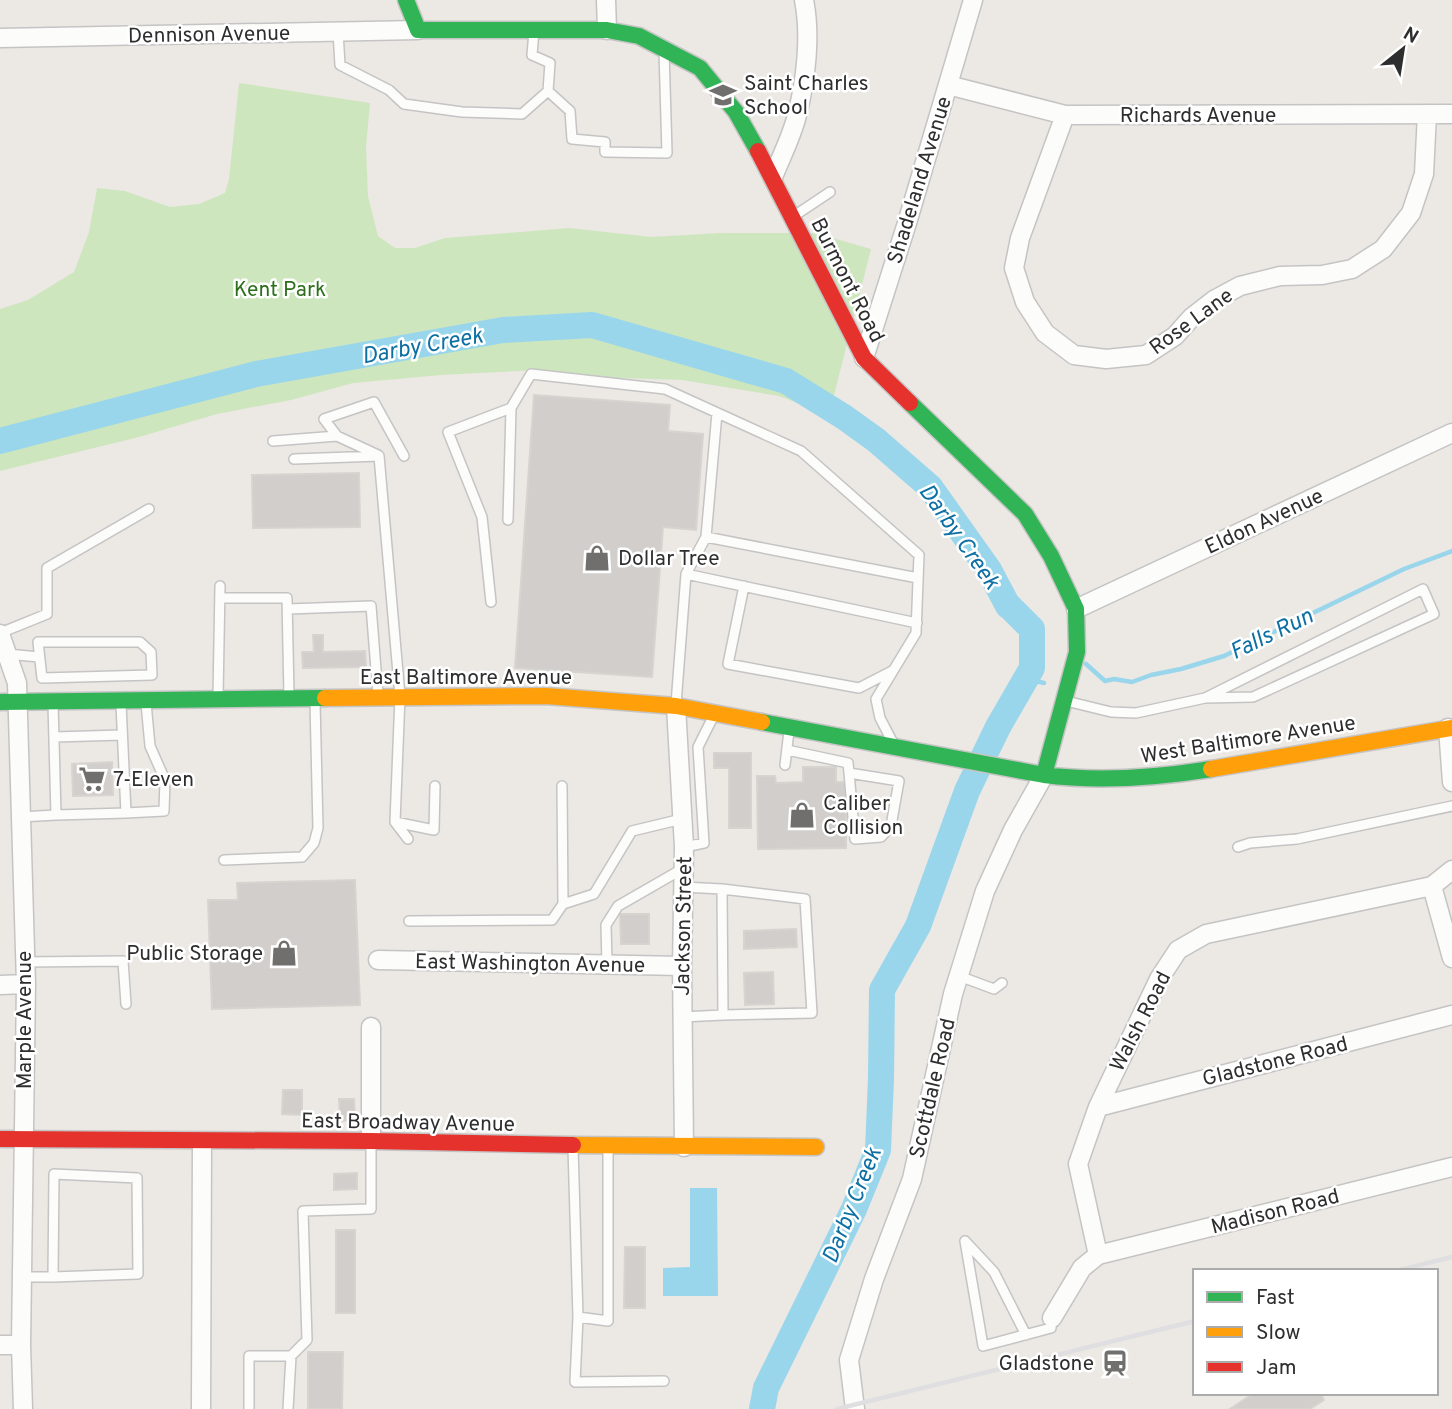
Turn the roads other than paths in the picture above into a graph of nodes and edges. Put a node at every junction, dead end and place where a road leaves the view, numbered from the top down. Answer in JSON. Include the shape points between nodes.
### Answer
{"nodes":[{"id":1,"x":406,"y":0,"type":"edge"},
{"id":2,"x":606,"y":0,"type":"edge"},
{"id":3,"x":804,"y":0,"type":"edge"},
{"id":4,"x":973,"y":0,"type":"edge"},
{"id":5,"x":418,"y":30,"type":"junction"},
{"id":6,"x":534,"y":30,"type":"junction"},
{"id":7,"x":607,"y":30,"type":"junction"},
{"id":8,"x":338,"y":32,"type":"junction"},
{"id":9,"x":0,"y":37,"type":"edge"},
{"id":10,"x":664,"y":49,"type":"junction"},
{"id":11,"x":948,"y":85,"type":"junction"},
{"id":12,"x":548,"y":91,"type":"junction"},
{"id":13,"x":1427,"y":114,"type":"junction"},
{"id":14,"x":1452,"y":114,"type":"edge"},
{"id":15,"x":1065,"y":115,"type":"junction"},
{"id":16,"x":772,"y":177,"type":"junction"},
{"id":17,"x":830,"y":192,"type":"dead end"},
{"id":18,"x":793,"y":217,"type":"junction"},
{"id":19,"x":864,"y":358,"type":"junction"},
{"id":20,"x":511,"y":408,"type":"junction"},
{"id":21,"x":718,"y":412,"type":"junction"},
{"id":22,"x":1452,"y":433,"type":"edge"},
{"id":23,"x":337,"y":436,"type":"junction"},
{"id":24,"x":274,"y":441,"type":"dead end"},
{"id":25,"x":379,"y":456,"type":"junction"},
{"id":26,"x":404,"y":456,"type":"dead end"},
{"id":27,"x":294,"y":459,"type":"dead end"},
{"id":28,"x":149,"y":509,"type":"dead end"},
{"id":29,"x":509,"y":520,"type":"dead end"},
{"id":30,"x":706,"y":537,"type":"junction"},
{"id":31,"x":686,"y":574,"type":"junction"},
{"id":32,"x":918,"y":578,"type":"junction"},
{"id":33,"x":220,"y":586,"type":"dead end"},
{"id":34,"x":744,"y":586,"type":"junction"},
{"id":35,"x":220,"y":598,"type":"junction"},
{"id":36,"x":491,"y":602,"type":"dead end"},
{"id":37,"x":288,"y":609,"type":"junction"},
{"id":38,"x":1076,"y":609,"type":"junction"},
{"id":39,"x":917,"y":623,"type":"junction"},
{"id":40,"x":0,"y":633,"type":"edge"},
{"id":41,"x":7,"y":654,"type":"junction"},
{"id":42,"x":39,"y":657,"type":"junction"},
{"id":43,"x":894,"y":670,"type":"junction"},
{"id":44,"x":379,"y":696,"type":"junction"},
{"id":45,"x":400,"y":696,"type":"junction"},
{"id":46,"x":289,"y":697,"type":"junction"},
{"id":47,"x":315,"y":697,"type":"junction"},
{"id":48,"x":218,"y":698,"type":"junction"},
{"id":49,"x":1205,"y":698,"type":"junction"},
{"id":50,"x":121,"y":700,"type":"junction"},
{"id":51,"x":146,"y":701,"type":"junction"},
{"id":52,"x":1064,"y":701,"type":"junction"},
{"id":53,"x":8,"y":702,"type":"edge"},
{"id":54,"x":53,"y":702,"type":"junction"},
{"id":55,"x":676,"y":706,"type":"junction"},
{"id":56,"x":715,"y":712,"type":"junction"},
{"id":57,"x":790,"y":726,"type":"junction"},
{"id":58,"x":1450,"y":728,"type":"edge"},
{"id":59,"x":122,"y":734,"type":"junction"},
{"id":60,"x":54,"y":737,"type":"junction"},
{"id":61,"x":894,"y":746,"type":"junction"},
{"id":62,"x":787,"y":750,"type":"junction"},
{"id":63,"x":927,"y":752,"type":"joint"},
{"id":64,"x":785,"y":765,"type":"dead end"},
{"id":65,"x":849,"y":772,"type":"junction"},
{"id":66,"x":1044,"y":775,"type":"junction"},
{"id":67,"x":1452,"y":782,"type":"edge"},
{"id":68,"x":435,"y":786,"type":"dead end"},
{"id":69,"x":562,"y":786,"type":"dead end"},
{"id":70,"x":1452,"y":806,"type":"edge"},
{"id":71,"x":126,"y":813,"type":"junction"},
{"id":72,"x":56,"y":815,"type":"junction"},
{"id":73,"x":20,"y":817,"type":"junction"},
{"id":74,"x":682,"y":819,"type":"junction"},
{"id":75,"x":395,"y":822,"type":"junction"},
{"id":76,"x":408,"y":839,"type":"dead end"},
{"id":77,"x":1238,"y":847,"type":"dead end"},
{"id":78,"x":684,"y":848,"type":"junction"},
{"id":79,"x":224,"y":860,"type":"dead end"},
{"id":80,"x":684,"y":868,"type":"junction"},
{"id":81,"x":1452,"y":870,"type":"edge"},
{"id":82,"x":1432,"y":886,"type":"junction"},
{"id":83,"x":683,"y":887,"type":"junction"},
{"id":84,"x":722,"y":889,"type":"junction"},
{"id":85,"x":563,"y":904,"type":"junction"},
{"id":86,"x":409,"y":921,"type":"dead end"},
{"id":87,"x":1452,"y":958,"type":"edge"},
{"id":88,"x":378,"y":960,"type":"dead end"},
{"id":89,"x":26,"y":962,"type":"junction"},
{"id":90,"x":607,"y":964,"type":"junction"},
{"id":91,"x":682,"y":966,"type":"junction"},
{"id":92,"x":959,"y":976,"type":"junction"},
{"id":93,"x":1002,"y":983,"type":"dead end"},
{"id":94,"x":26,"y":984,"type":"junction"},
{"id":95,"x":0,"y":985,"type":"edge"},
{"id":96,"x":126,"y":1004,"type":"dead end"},
{"id":97,"x":723,"y":1015,"type":"junction"},
{"id":98,"x":1452,"y":1015,"type":"edge"},
{"id":99,"x":682,"y":1017,"type":"junction"},
{"id":100,"x":371,"y":1027,"type":"dead end"},
{"id":101,"x":1098,"y":1107,"type":"junction"},
{"id":102,"x":0,"y":1139,"type":"edge"},
{"id":103,"x":24,"y":1139,"type":"junction"},
{"id":104,"x":202,"y":1142,"type":"junction"},
{"id":105,"x":371,"y":1142,"type":"junction"},
{"id":106,"x":573,"y":1145,"type":"junction"},
{"id":107,"x":608,"y":1146,"type":"junction"},
{"id":108,"x":684,"y":1147,"type":"junction"},
{"id":109,"x":816,"y":1147,"type":"dead end"},
{"id":110,"x":1452,"y":1167,"type":"edge"},
{"id":111,"x":1098,"y":1255,"type":"junction"},
{"id":112,"x":22,"y":1277,"type":"junction"},
{"id":113,"x":53,"y":1277,"type":"junction"},
{"id":114,"x":578,"y":1317,"type":"junction"},
{"id":115,"x":1052,"y":1318,"type":"joint"},
{"id":116,"x":1026,"y":1335,"type":"junction"},
{"id":117,"x":0,"y":1345,"type":"edge"},
{"id":118,"x":21,"y":1345,"type":"junction"},
{"id":119,"x":291,"y":1356,"type":"junction"},
{"id":120,"x":664,"y":1381,"type":"dead end"},
{"id":121,"x":23,"y":1409,"type":"edge"},
{"id":122,"x":201,"y":1409,"type":"edge"},
{"id":123,"x":249,"y":1409,"type":"edge"},
{"id":124,"x":288,"y":1409,"type":"edge"},
{"id":125,"x":855,"y":1409,"type":"edge"}],
"edges":[{"from":1,"to":5,"type":"street"},
{"from":2,"to":7,"type":"street"},
{"from":3,"to":16,"type":"street","via":[[804,76],[796,117]]},
{"from":4,"to":11,"type":"street","name":"Shadeland Avenue"},
{"from":5,"to":6,"type":"street","name":"Burmont Road"},
{"from":5,"to":8,"type":"street","name":"Dennison Avenue"},
{"from":6,"to":7,"type":"street","name":"Burmont Road"},
{"from":6,"to":12,"type":"lane","via":[[533,55],[550,63]]},
{"from":7,"to":10,"type":"street","name":"Burmont Road","via":[[639,36]]},
{"from":8,"to":9,"type":"street","name":"Dennison Avenue"},
{"from":8,"to":12,"type":"lane","via":[[340,65],[388,90],[404,104],[522,114]]},
{"from":10,"to":12,"type":"lane","via":[[667,153],[605,152],[605,142],[572,139],[570,111]]},
{"from":10,"to":16,"type":"street","name":"Burmont Road","via":[[699,68],[736,112]]},
{"from":11,"to":15,"type":"street","name":"Richards Avenue"},
{"from":11,"to":19,"type":"street","name":"Shadeland Avenue"},
{"from":13,"to":14,"type":"street","name":"Richards Avenue"},
{"from":13,"to":15,"type":"street","name":"Richards Avenue"},
{"from":13,"to":15,"type":"street","name":"Rose Lane","via":[[1424,174],[1411,213],[1383,249],[1352,269],[1280,276],[1240,286],[1214,300],[1146,355],[1106,359],[1074,355],[1045,333],[1025,302],[1014,268],[1020,238]]},
{"from":16,"to":18,"type":"street","name":"Burmont Road"},
{"from":17,"to":18,"type":"lane"},
{"from":18,"to":19,"type":"street","name":"Burmont Road"},
{"from":19,"to":38,"type":"street","name":"Burmont Road","via":[[1025,514]]},
{"from":20,"to":21,"type":"lane","via":[[531,374],[665,388]]},
{"from":20,"to":29,"type":"lane"},
{"from":20,"to":36,"type":"lane","via":[[448,432],[482,517]]},
{"from":21,"to":30,"type":"lane"},
{"from":21,"to":32,"type":"lane","via":[[801,451],[919,555]]},
{"from":22,"to":38,"type":"street","name":"Eldon Avenue"},
{"from":23,"to":24,"type":"lane"},
{"from":23,"to":25,"type":"lane"},
{"from":23,"to":26,"type":"lane","via":[[324,419],[374,402]]},
{"from":25,"to":27,"type":"lane"},
{"from":25,"to":45,"type":"lane"},
{"from":28,"to":40,"type":"lane","via":[[47,568],[47,614]]},
{"from":30,"to":31,"type":"lane"},
{"from":30,"to":32,"type":"lane"},
{"from":31,"to":34,"type":"lane"},
{"from":31,"to":55,"type":"lane"},
{"from":32,"to":39,"type":"lane"},
{"from":33,"to":35,"type":"lane"},
{"from":34,"to":39,"type":"lane"},
{"from":34,"to":43,"type":"lane","via":[[728,664],[859,688]]},
{"from":35,"to":37,"type":"lane","via":[[287,598]]},
{"from":35,"to":48,"type":"lane"},
{"from":37,"to":44,"type":"lane","via":[[372,606]]},
{"from":37,"to":46,"type":"lane"},
{"from":38,"to":52,"type":"street","name":"Burmont Road","via":[[1077,652]]},
{"from":39,"to":43,"type":"lane"},
{"from":40,"to":41,"type":"street","name":"Marple Avenue"},
{"from":41,"to":42,"type":"lane"},
{"from":41,"to":53,"type":"street","name":"Marple Avenue","via":[[17,683]]},
{"from":42,"to":42,"type":"lane","via":[[42,678],[152,675],[151,652],[140,642],[38,642]]},
{"from":43,"to":61,"type":"lane","via":[[876,699]]},
{"from":44,"to":45,"type":"street","name":"East Baltimore Avenue"},
{"from":44,"to":47,"type":"street","name":"East Baltimore Avenue"},
{"from":45,"to":55,"type":"street","name":"East Baltimore Avenue","via":[[546,696]]},
{"from":45,"to":75,"type":"lane"},
{"from":46,"to":47,"type":"street","name":"East Baltimore Avenue"},
{"from":46,"to":48,"type":"street","name":"East Baltimore Avenue"},
{"from":47,"to":79,"type":"lane","via":[[318,828],[314,843],[302,857]]},
{"from":48,"to":51,"type":"street","name":"East Baltimore Avenue"},
{"from":49,"to":49,"type":"lane","via":[[1253,697],[1434,614],[1423,589]]},
{"from":49,"to":52,"type":"lane","via":[[1136,713]]},
{"from":50,"to":51,"type":"street","name":"East Baltimore Avenue"},
{"from":50,"to":54,"type":"street","name":"East Baltimore Avenue"},
{"from":50,"to":59,"type":"lane"},
{"from":51,"to":71,"type":"lane","via":[[150,746],[165,780],[164,811]]},
{"from":52,"to":66,"type":"street","name":"Burmont Road"},
{"from":53,"to":54,"type":"street","name":"East Baltimore Avenue"},
{"from":53,"to":73,"type":"street","name":"Marple Avenue"},
{"from":54,"to":60,"type":"lane"},
{"from":55,"to":56,"type":"street","name":"East Baltimore Avenue"},
{"from":55,"to":74,"type":"street","name":"Jackson Street"},
{"from":56,"to":57,"type":"street","name":"East Baltimore Avenue"},
{"from":56,"to":78,"type":"lane","via":[[698,747],[704,843]]},
{"from":57,"to":61,"type":"street","name":"East Baltimore Avenue"},
{"from":57,"to":62,"type":"lane"},
{"from":58,"to":66,"type":"street","name":"West Baltimore Avenue","via":[[1169,776],[1086,780]]},
{"from":58,"to":67,"type":"street"},
{"from":59,"to":60,"type":"lane"},
{"from":59,"to":71,"type":"lane"},
{"from":60,"to":72,"type":"lane"},
{"from":61,"to":63,"type":"street","name":"East Baltimore Avenue"},
{"from":62,"to":64,"type":"lane"},
{"from":62,"to":65,"type":"lane","via":[[848,763]]},
{"from":63,"to":66,"type":"street","name":"West Baltimore Avenue"},
{"from":65,"to":65,"type":"lane","via":[[855,839],[881,837],[891,826],[899,781]]},
{"from":66,"to":92,"type":"street","name":"Scottdale Road","via":[[985,891]]},
{"from":68,"to":75,"type":"lane","via":[[434,830]]},
{"from":69,"to":85,"type":"lane"},
{"from":70,"to":77,"type":"lane"},
{"from":71,"to":72,"type":"lane"},
{"from":72,"to":73,"type":"lane"},
{"from":73,"to":89,"type":"street","name":"Marple Avenue"},
{"from":74,"to":78,"type":"street","name":"Jackson Street"},
{"from":74,"to":85,"type":"lane","via":[[632,831],[594,894]]},
{"from":75,"to":76,"type":"lane"},
{"from":78,"to":80,"type":"street","name":"Jackson Street"},
{"from":80,"to":83,"type":"street","name":"Jackson Street"},
{"from":80,"to":90,"type":"lane","via":[[618,906],[606,925]]},
{"from":81,"to":82,"type":"street","name":"Walsh Road"},
{"from":82,"to":87,"type":"street"},
{"from":82,"to":101,"type":"street","name":"Walsh Road","via":[[1206,934],[1178,950],[1159,979]]},
{"from":83,"to":84,"type":"lane"},
{"from":83,"to":91,"type":"street","name":"Jackson Street"},
{"from":84,"to":97,"type":"lane"},
{"from":84,"to":97,"type":"lane","via":[[805,899],[812,1013]]},
{"from":85,"to":86,"type":"lane","via":[[552,920]]},
{"from":88,"to":90,"type":"street","name":"East Washington Avenue"},
{"from":89,"to":94,"type":"street","name":"Marple Avenue"},
{"from":89,"to":96,"type":"lane","via":[[123,961]]},
{"from":90,"to":91,"type":"street","name":"East Washington Avenue"},
{"from":91,"to":99,"type":"street","name":"Jackson Street"},
{"from":92,"to":93,"type":"lane","via":[[994,989]]},
{"from":92,"to":125,"type":"street","name":"Scottdale Road","via":[[912,1179],[849,1360]]},
{"from":94,"to":95,"type":"street"},
{"from":94,"to":103,"type":"street","name":"Marple Avenue"},
{"from":97,"to":99,"type":"lane"},
{"from":98,"to":101,"type":"street","name":"Gladstone Road"},
{"from":99,"to":108,"type":"street","name":"Jackson Street"},
{"from":100,"to":105,"type":"street"},
{"from":101,"to":111,"type":"street","name":"Walsh Road","via":[[1078,1164]]},
{"from":102,"to":103,"type":"street","name":"East Broadway Avenue"},
{"from":103,"to":104,"type":"street","name":"East Broadway Avenue"},
{"from":103,"to":112,"type":"street","name":"Marple Avenue"},
{"from":104,"to":105,"type":"street","name":"East Broadway Avenue"},
{"from":104,"to":122,"type":"street"},
{"from":105,"to":106,"type":"street","name":"East Broadway Avenue"},
{"from":105,"to":119,"type":"lane","via":[[371,1209],[303,1211],[307,1340]]},
{"from":106,"to":107,"type":"street","name":"East Broadway Avenue"},
{"from":106,"to":114,"type":"lane"},
{"from":107,"to":108,"type":"street","name":"East Broadway Avenue"},
{"from":107,"to":114,"type":"lane","via":[[608,1321]]},
{"from":108,"to":109,"type":"street","name":"East Broadway Avenue"},
{"from":110,"to":111,"type":"street","name":"Madison Road"},
{"from":111,"to":115,"type":"street","via":[[1067,1289]]},
{"from":112,"to":113,"type":"lane"},
{"from":112,"to":118,"type":"street","name":"Marple Avenue"},
{"from":113,"to":113,"type":"lane","via":[[138,1274],[136,1178],[54,1174]]},
{"from":114,"to":120,"type":"lane","via":[[575,1382]]},
{"from":115,"to":116,"type":"lane","via":[[1051,1328]]},
{"from":116,"to":116,"type":"lane","via":[[984,1346],[965,1241],[994,1272]]},
{"from":117,"to":118,"type":"street"},
{"from":118,"to":121,"type":"street","name":"Marple Avenue"},
{"from":119,"to":123,"type":"lane","via":[[248,1356]]},
{"from":119,"to":124,"type":"lane"}]}
